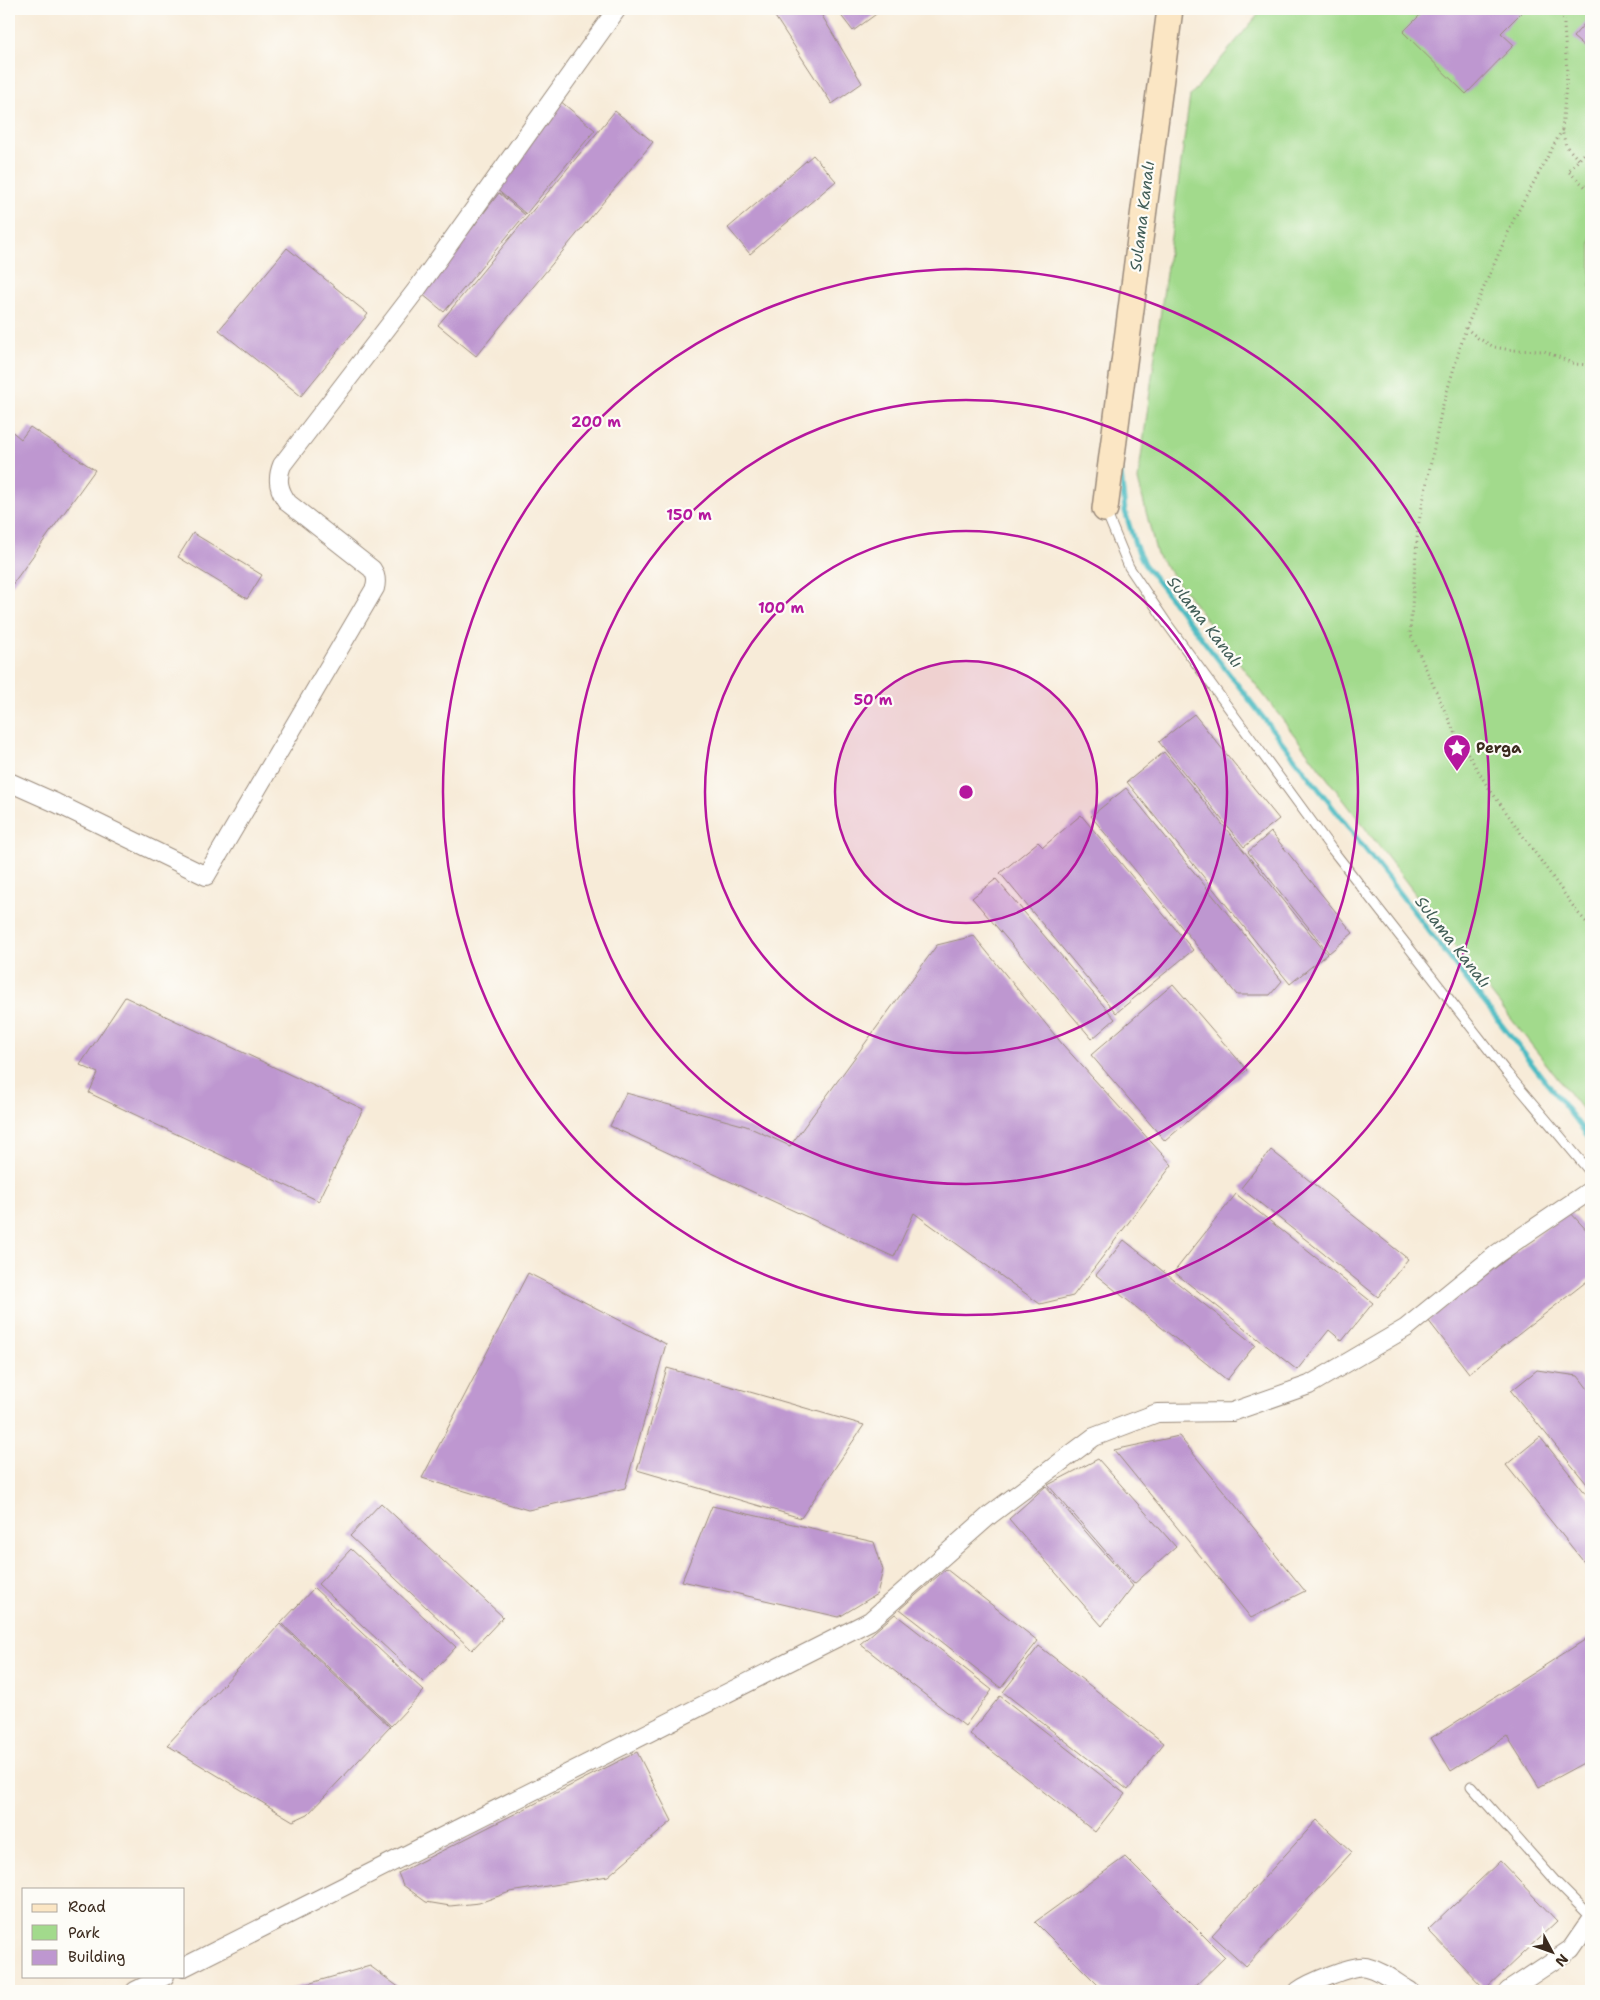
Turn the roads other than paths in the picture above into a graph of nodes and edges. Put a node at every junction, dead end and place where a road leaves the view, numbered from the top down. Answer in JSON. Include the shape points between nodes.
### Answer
{"nodes":[{"id":1,"x":617,"y":9,"type":"edge"},
{"id":2,"x":1170,"y":9,"type":"edge"},
{"id":3,"x":1105,"y":509,"type":"joint"},
{"id":4,"x":9,"y":782,"type":"edge"},
{"id":5,"x":1591,"y":1173,"type":"edge"},
{"id":6,"x":1591,"y":1190,"type":"edge"},
{"id":7,"x":1471,"y":1786,"type":"dead end"},
{"id":8,"x":1591,"y":1918,"type":"edge"},
{"id":9,"x":185,"y":1966,"type":"edge"},
{"id":10,"x":161,"y":1978,"type":"edge"},
{"id":11,"x":135,"y":1991,"type":"edge"},
{"id":12,"x":1298,"y":1991,"type":"edge"},
{"id":13,"x":1410,"y":1991,"type":"edge"},
{"id":14,"x":1508,"y":1991,"type":"edge"}],
"edges":[{"from":1,"to":4,"type":"street","via":[[417,289],[282,465],[279,488],[288,503],[372,568],[376,577],[375,588],[206,876]]},
{"from":2,"to":3,"type":"street"},
{"from":3,"to":5,"type":"lane","via":[[1128,567],[1168,625],[1320,832],[1507,1073]]},
{"from":6,"to":9,"type":"street","via":[[1498,1252],[1406,1328],[1309,1385],[1232,1412],[1157,1413],[1094,1437],[990,1515],[870,1621]]},
{"from":7,"to":8,"type":"lane"},
{"from":8,"to":14,"type":"street","via":[[1570,1949]]},
{"from":10,"to":11,"type":"street"},
{"from":12,"to":13,"type":"street","via":[[1334,1973],[1365,1966]]}]}
